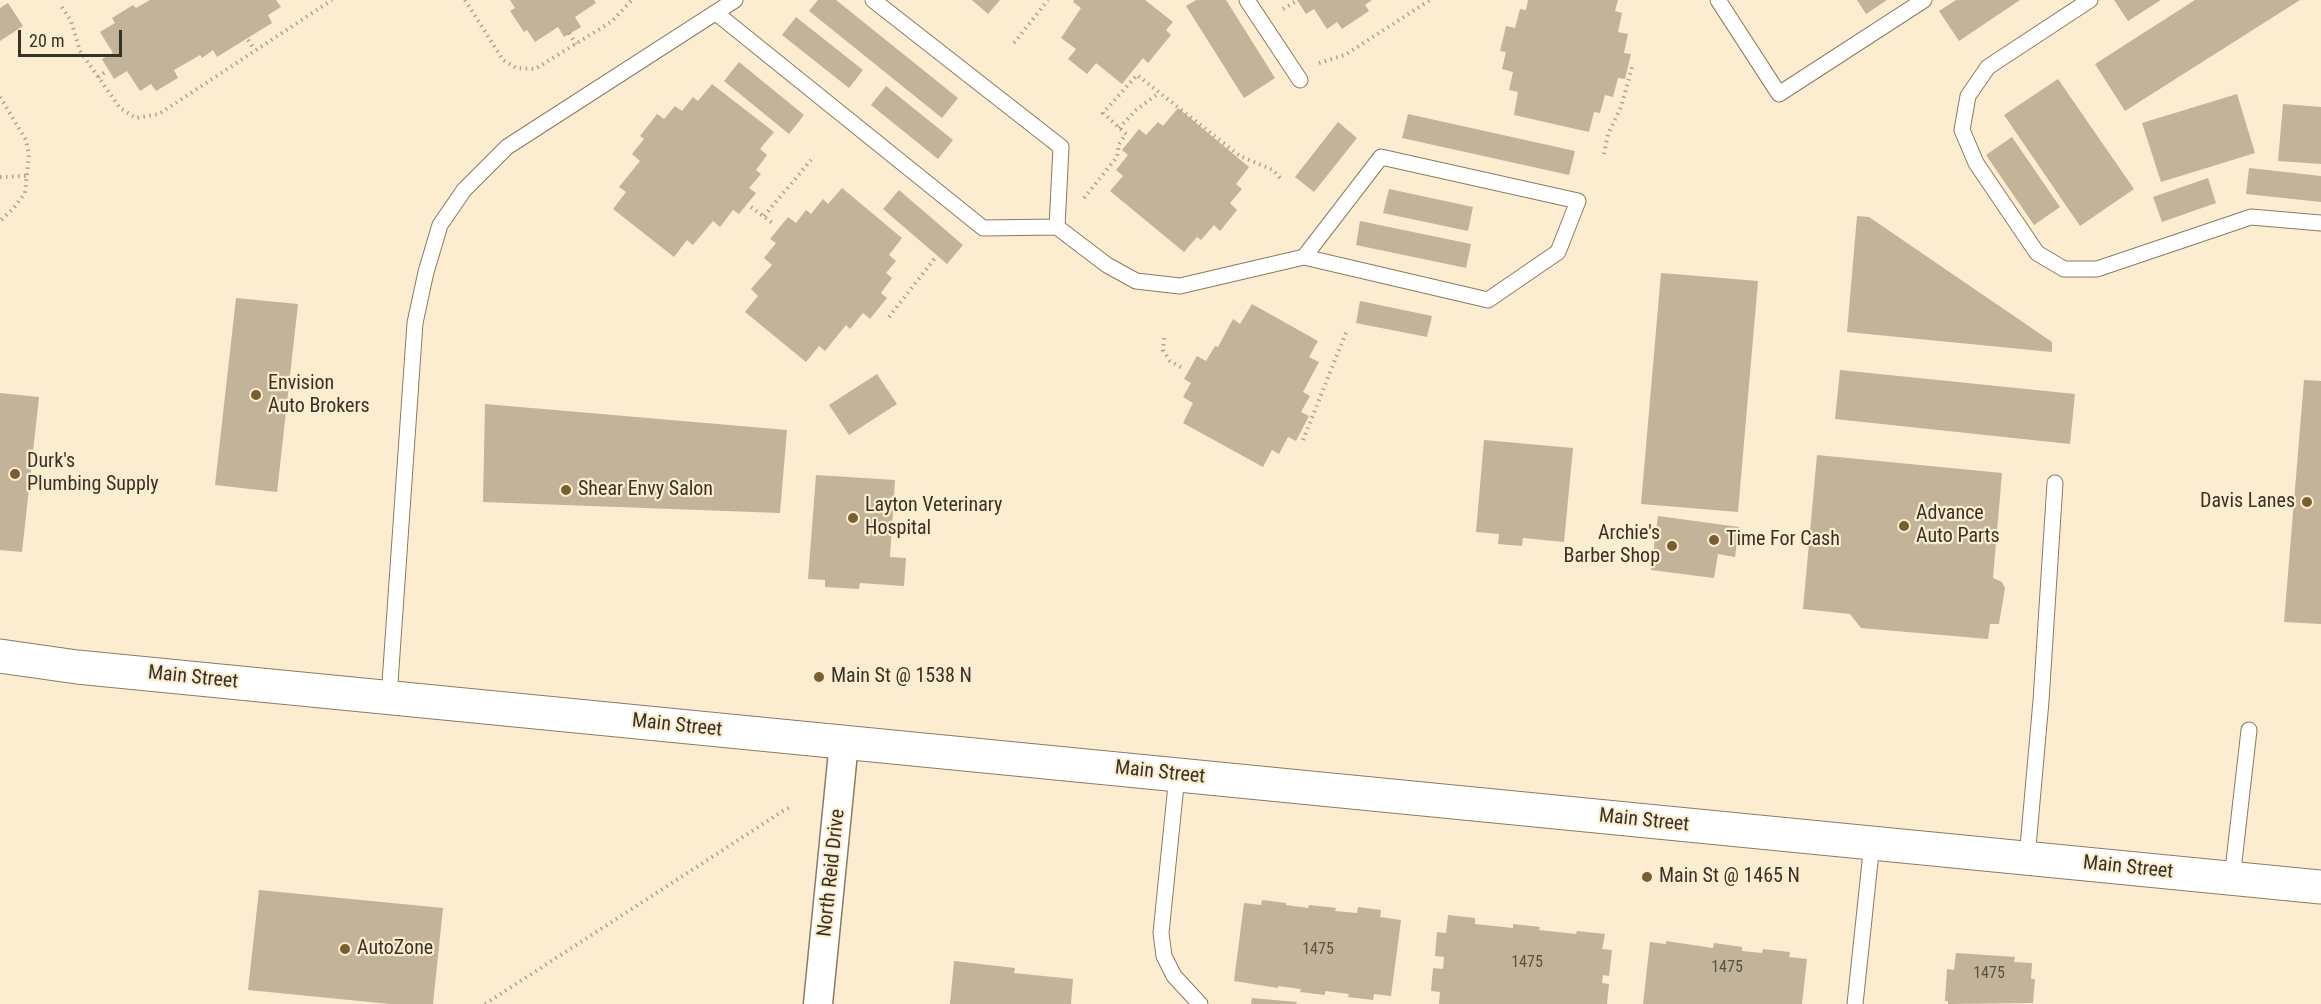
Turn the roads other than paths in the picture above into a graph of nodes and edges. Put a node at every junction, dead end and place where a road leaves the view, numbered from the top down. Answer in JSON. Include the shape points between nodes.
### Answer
{"nodes":[{"id":1,"x":735,"y":0,"type":"edge"},
{"id":2,"x":873,"y":0,"type":"edge"},
{"id":3,"x":1247,"y":0,"type":"edge"},
{"id":4,"x":1718,"y":0,"type":"edge"},
{"id":5,"x":1924,"y":0,"type":"edge"},
{"id":6,"x":2090,"y":0,"type":"edge"},
{"id":7,"x":716,"y":13,"type":"junction"},
{"id":8,"x":1300,"y":80,"type":"dead end"},
{"id":9,"x":2321,"y":223,"type":"edge"},
{"id":10,"x":1057,"y":227,"type":"junction"},
{"id":11,"x":1304,"y":257,"type":"junction"},
{"id":12,"x":2055,"y":483,"type":"dead end"},
{"id":13,"x":0,"y":656,"type":"edge"},
{"id":14,"x":389,"y":697,"type":"junction"},
{"id":15,"x":2249,"y":730,"type":"dead end"},
{"id":16,"x":844,"y":742,"type":"junction"},
{"id":17,"x":1177,"y":775,"type":"junction"},
{"id":18,"x":1872,"y":843,"type":"junction"},
{"id":19,"x":2027,"y":858,"type":"junction"},
{"id":20,"x":2232,"y":879,"type":"junction"},
{"id":21,"x":2321,"y":887,"type":"edge"},
{"id":22,"x":818,"y":1004,"type":"edge"},
{"id":23,"x":1200,"y":1004,"type":"edge"},
{"id":24,"x":1855,"y":1004,"type":"edge"}],
"edges":[{"from":1,"to":7,"type":"lane"},
{"from":2,"to":10,"type":"lane","via":[[1061,147]]},
{"from":3,"to":8,"type":"lane"},
{"from":4,"to":5,"type":"lane","via":[[1779,94]]},
{"from":6,"to":9,"type":"lane","via":[[1988,67],[1968,96],[1962,130],[1976,163],[2037,253],[2064,269],[2097,269],[2251,217]]},
{"from":7,"to":10,"type":"lane","via":[[983,228]]},
{"from":7,"to":14,"type":"lane","via":[[507,147],[464,190],[440,225],[415,323]]},
{"from":10,"to":11,"type":"lane","via":[[1107,265],[1136,281],[1180,286]]},
{"from":11,"to":11,"type":"lane","via":[[1381,157],[1578,201],[1558,252],[1488,300]]},
{"from":12,"to":19,"type":"lane"},
{"from":13,"to":14,"type":"main road","name":"Main Street"},
{"from":14,"to":16,"type":"main road","name":"Main Street"},
{"from":15,"to":20,"type":"lane"},
{"from":16,"to":17,"type":"main road","name":"Main Street"},
{"from":16,"to":22,"type":"street","name":"North Reid Drive"},
{"from":17,"to":18,"type":"main road","name":"Main Street"},
{"from":17,"to":23,"type":"lane","via":[[1161,933],[1164,956],[1174,976]]},
{"from":18,"to":19,"type":"main road","name":"Main Street"},
{"from":18,"to":24,"type":"lane"},
{"from":19,"to":20,"type":"main road","name":"Main Street"},
{"from":20,"to":21,"type":"main road","name":"Main Street"}]}
